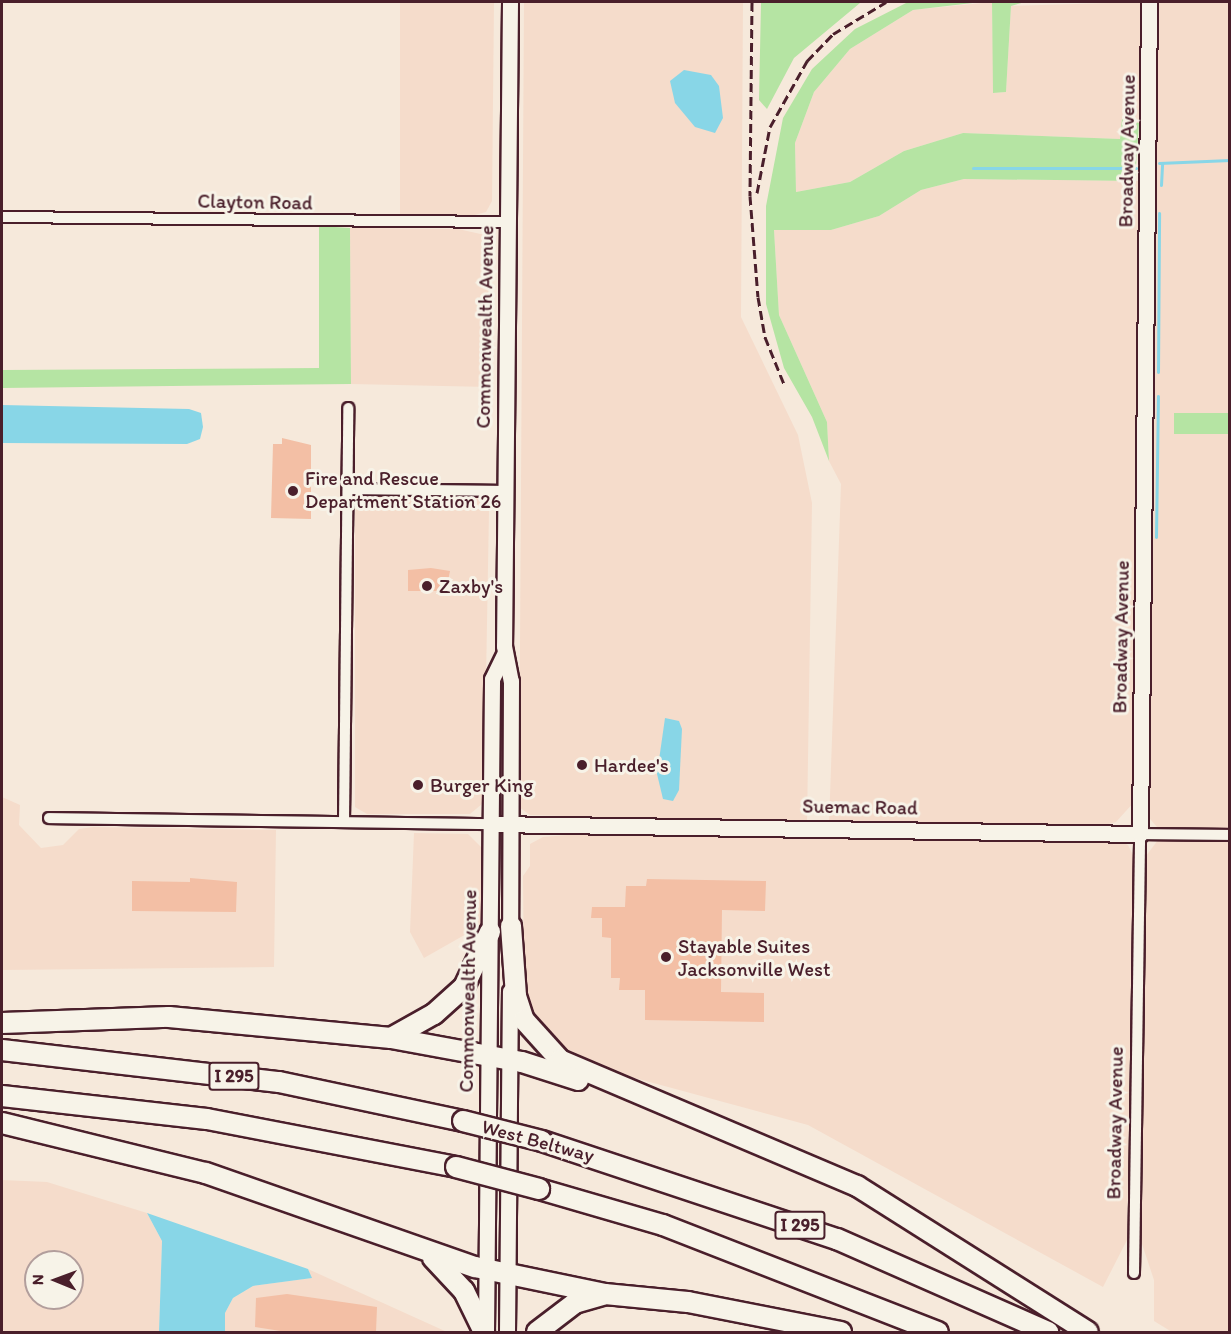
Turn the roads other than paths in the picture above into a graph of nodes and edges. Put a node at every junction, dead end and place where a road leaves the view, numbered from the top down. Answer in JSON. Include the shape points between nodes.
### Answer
{"nodes":[{"id":1,"x":510,"y":2,"type":"edge"},
{"id":2,"x":1149,"y":2,"type":"edge"},
{"id":3,"x":2,"y":217,"type":"edge"},
{"id":4,"x":508,"y":222,"type":"junction"},
{"id":5,"x":348,"y":408,"type":"dead end"},
{"id":6,"x":348,"y":489,"type":"junction"},
{"id":7,"x":504,"y":491,"type":"junction"},
{"id":8,"x":504,"y":654,"type":"junction"},
{"id":9,"x":49,"y":818,"type":"dead end"},
{"id":10,"x":344,"y":822,"type":"junction"},
{"id":11,"x":490,"y":824,"type":"junction"},
{"id":12,"x":511,"y":825,"type":"junction"},
{"id":13,"x":1140,"y":834,"type":"junction"},
{"id":14,"x":1230,"y":835,"type":"edge"},
{"id":15,"x":510,"y":926,"type":"junction"},
{"id":16,"x":490,"y":932,"type":"junction"},
{"id":17,"x":2,"y":1023,"type":"edge"},
{"id":18,"x":391,"y":1038,"type":"junction"},
{"id":19,"x":2,"y":1050,"type":"edge"},
{"id":20,"x":489,"y":1058,"type":"junction"},
{"id":21,"x":510,"y":1061,"type":"junction"},
{"id":22,"x":2,"y":1096,"type":"edge"},
{"id":23,"x":2,"y":1123,"type":"edge"},
{"id":24,"x":720,"y":1128,"type":"junction"},
{"id":25,"x":421,"y":1249,"type":"junction"},
{"id":26,"x":487,"y":1267,"type":"junction"},
{"id":27,"x":507,"y":1272,"type":"junction"},
{"id":28,"x":1134,"y":1273,"type":"dead end"},
{"id":29,"x":604,"y":1294,"type":"junction"},
{"id":30,"x":485,"y":1332,"type":"edge"},
{"id":31,"x":507,"y":1332,"type":"edge"},
{"id":32,"x":537,"y":1332,"type":"edge"},
{"id":33,"x":840,"y":1332,"type":"edge"},
{"id":34,"x":938,"y":1332,"type":"edge"},
{"id":35,"x":1048,"y":1332,"type":"edge"},
{"id":36,"x":1088,"y":1332,"type":"edge"}],
"edges":[{"from":1,"to":4,"type":"main road","name":"Commonwealth Avenue"},
{"from":2,"to":13,"type":"main road","name":"Broadway Avenue"},
{"from":3,"to":4,"type":"street","name":"Clayton Road"},
{"from":4,"to":7,"type":"main road","name":"Commonwealth Avenue"},
{"from":5,"to":6,"type":"street"},
{"from":6,"to":7,"type":"street"},
{"from":6,"to":10,"type":"street"},
{"from":7,"to":8,"type":"main road","name":"Commonwealth Avenue"},
{"from":8,"to":11,"type":"main road","name":"Commonwealth Avenue","via":[[492,679]]},
{"from":8,"to":12,"type":"main road","name":"Commonwealth Avenue","via":[[511,681]]},
{"from":9,"to":10,"type":"street"},
{"from":10,"to":11,"type":"street"},
{"from":11,"to":12,"type":"main road","name":"Suemac Road"},
{"from":11,"to":16,"type":"main road","name":"Commonwealth Avenue"},
{"from":12,"to":13,"type":"main road","name":"Suemac Road"},
{"from":12,"to":15,"type":"main road","name":"Commonwealth Avenue"},
{"from":13,"to":14,"type":"street","name":"Suemac Road"},
{"from":13,"to":28,"type":"street","name":"Broadway Avenue"},
{"from":15,"to":21,"type":"main road","name":"Commonwealth Avenue"},
{"from":15,"to":24,"type":"highway","via":[[516,996],[534,1036],[560,1060]]},
{"from":16,"to":18,"type":"highway","via":[[464,987],[434,1014]]},
{"from":16,"to":20,"type":"main road","name":"Commonwealth Avenue"},
{"from":17,"to":18,"type":"highway","via":[[169,1017]]},
{"from":18,"to":20,"type":"highway"},
{"from":19,"to":35,"type":"highway","name":"West Beltway","number":"I 295","bridge":true,"via":[[279,1082],[542,1141],[826,1235]]},
{"from":20,"to":21,"type":"highway"},
{"from":20,"to":26,"type":"main road","name":"Commonwealth Avenue"},
{"from":21,"to":24,"type":"highway"},
{"from":21,"to":27,"type":"main road","name":"Commonwealth Avenue"},
{"from":22,"to":34,"type":"highway","number":"I 295","bridge":true,"via":[[207,1119],[456,1167],[674,1229]]},
{"from":23,"to":25,"type":"highway","via":[[206,1173]]},
{"from":24,"to":36,"type":"highway","via":[[857,1186]]},
{"from":25,"to":26,"type":"highway"},
{"from":25,"to":30,"type":"highway","via":[[451,1272]]},
{"from":26,"to":27,"type":"highway"},
{"from":26,"to":30,"type":"main road","name":"Commonwealth Avenue"},
{"from":27,"to":29,"type":"highway"},
{"from":27,"to":31,"type":"main road","name":"Commonwealth Avenue"},
{"from":29,"to":32,"type":"highway","via":[[575,1303]]},
{"from":29,"to":33,"type":"highway","via":[[699,1304]]}]}
